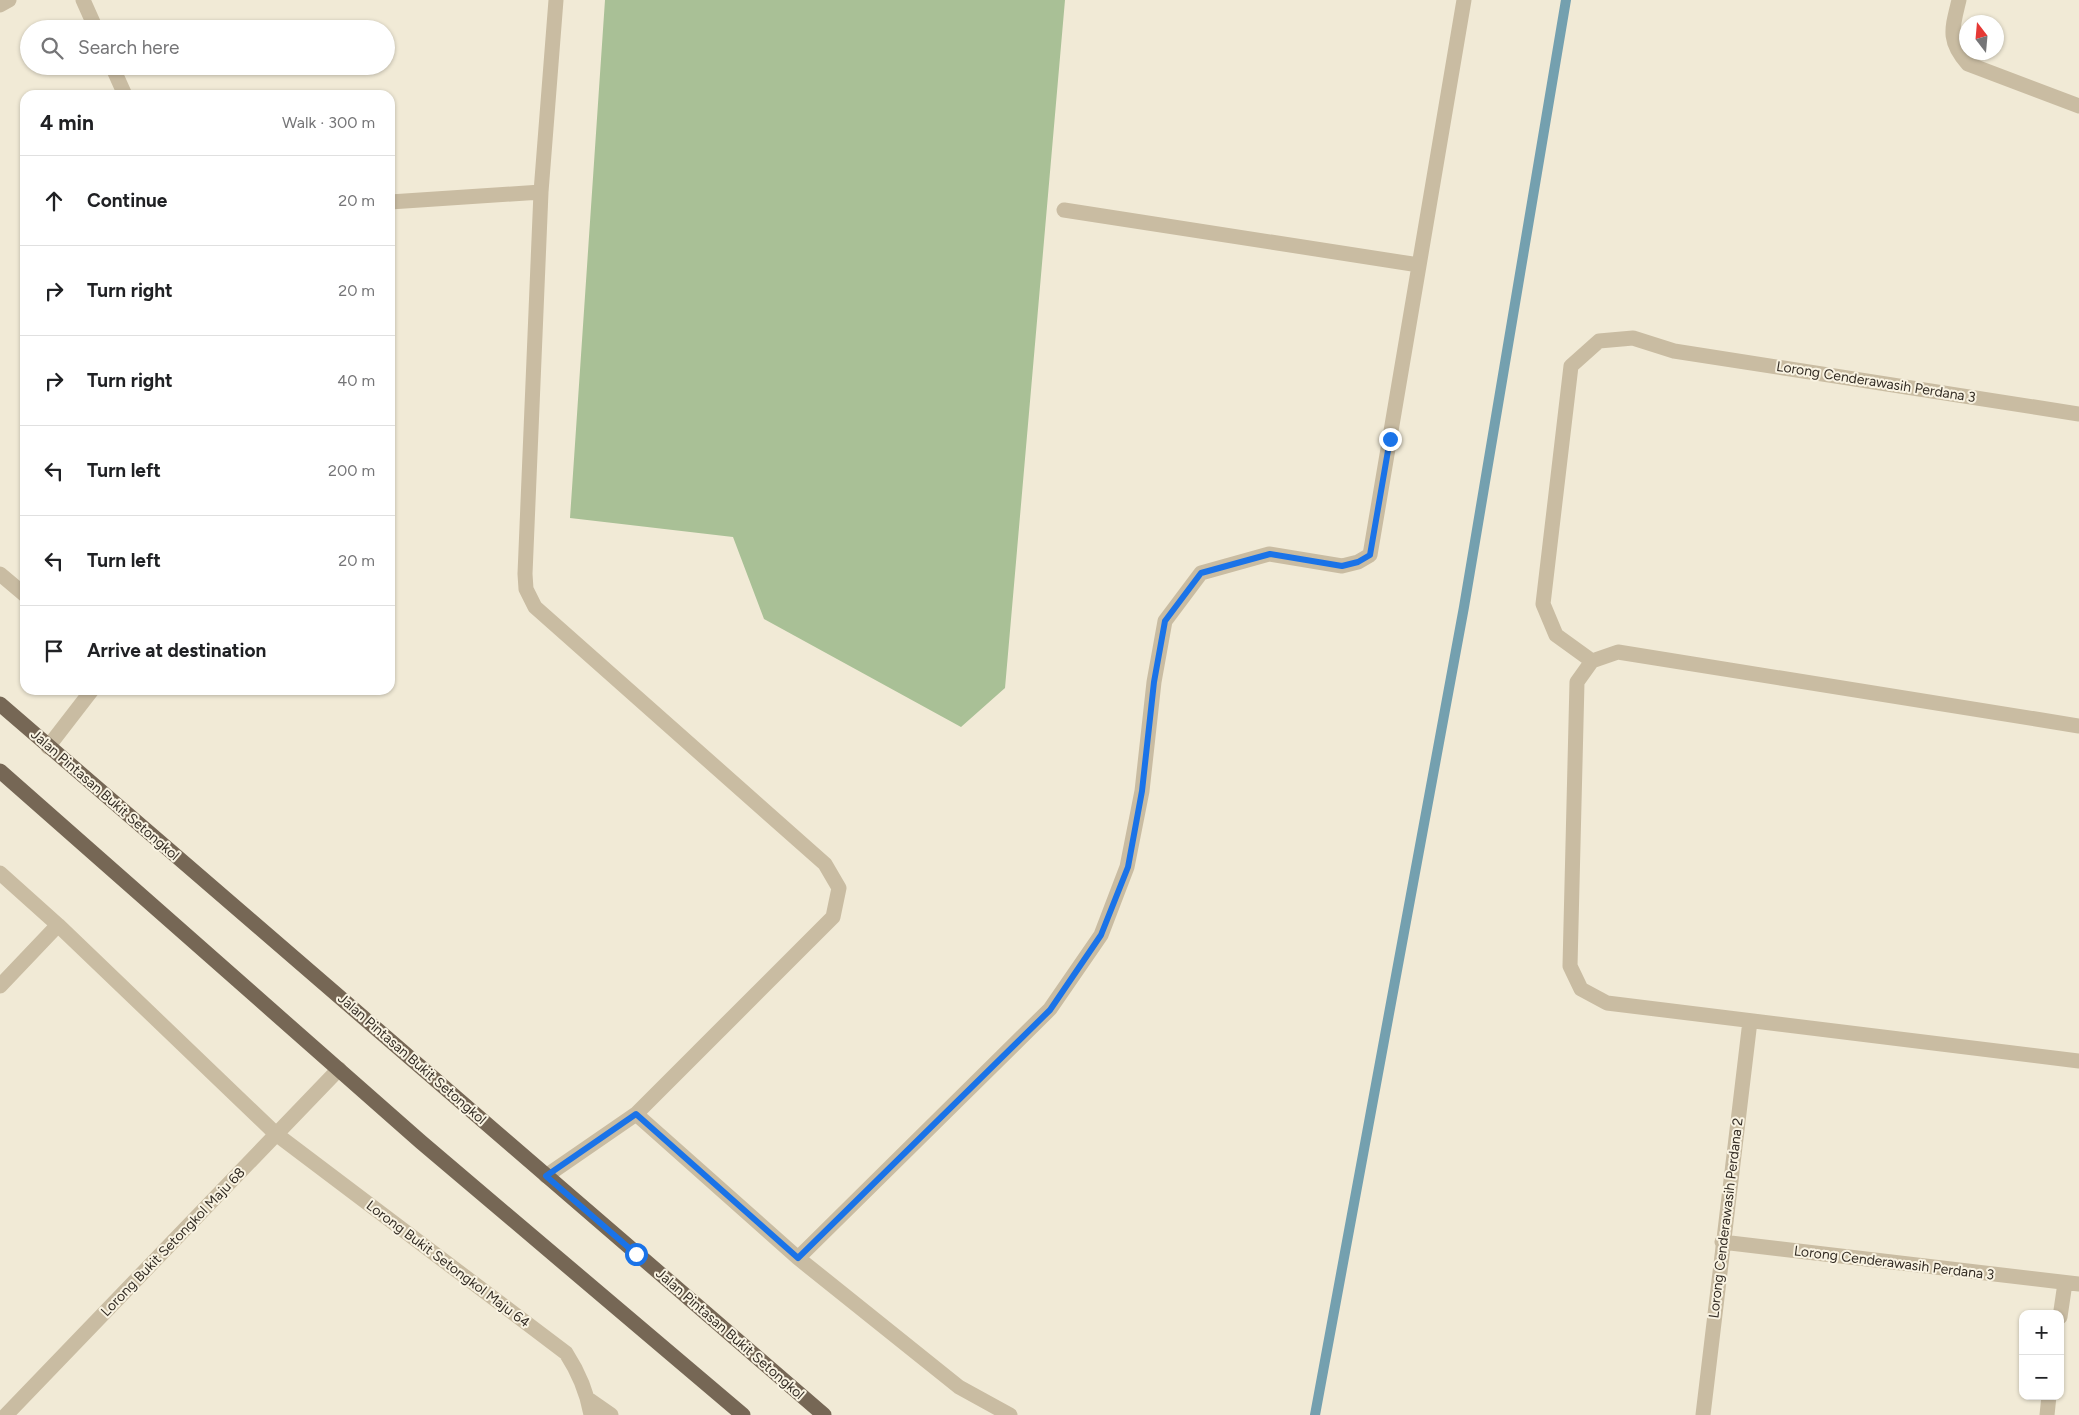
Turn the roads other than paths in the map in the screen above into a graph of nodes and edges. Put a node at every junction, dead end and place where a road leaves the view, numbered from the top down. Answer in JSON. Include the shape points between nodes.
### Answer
{"nodes":[{"id":1,"x":8,"y":0,"type":"edge"},
{"id":2,"x":83,"y":0,"type":"edge"},
{"id":3,"x":556,"y":0,"type":"edge"},
{"id":4,"x":1464,"y":0,"type":"edge"},
{"id":5,"x":1958,"y":0,"type":"edge"},
{"id":6,"x":0,"y":5,"type":"edge"},
{"id":7,"x":92,"y":20,"type":"edge"},
{"id":8,"x":116,"y":75,"type":"edge"},
{"id":9,"x":123,"y":90,"type":"edge"},
{"id":10,"x":2079,"y":106,"type":"edge"},
{"id":11,"x":541,"y":192,"type":"junction"},
{"id":12,"x":395,"y":202,"type":"edge"},
{"id":13,"x":1064,"y":210,"type":"dead end"},
{"id":14,"x":1419,"y":265,"type":"junction"},
{"id":15,"x":2079,"y":414,"type":"edge"},
{"id":16,"x":0,"y":574,"type":"edge"},
{"id":17,"x":20,"y":590,"type":"edge"},
{"id":18,"x":1592,"y":661,"type":"junction"},
{"id":19,"x":88,"y":695,"type":"edge"},
{"id":20,"x":0,"y":704,"type":"edge"},
{"id":21,"x":2079,"y":726,"type":"edge"},
{"id":22,"x":48,"y":747,"type":"junction"},
{"id":23,"x":0,"y":771,"type":"edge"},
{"id":24,"x":0,"y":873,"type":"edge"},
{"id":25,"x":58,"y":926,"type":"junction"},
{"id":26,"x":0,"y":986,"type":"edge"},
{"id":27,"x":1750,"y":1021,"type":"junction"},
{"id":28,"x":2079,"y":1061,"type":"edge"},
{"id":29,"x":340,"y":1069,"type":"junction"},
{"id":30,"x":636,"y":1114,"type":"junction"},
{"id":31,"x":276,"y":1134,"type":"junction"},
{"id":32,"x":546,"y":1176,"type":"junction"},
{"id":33,"x":1722,"y":1242,"type":"junction"},
{"id":34,"x":798,"y":1258,"type":"junction"},
{"id":35,"x":2072,"y":1284,"type":"edge"},
{"id":36,"x":2063,"y":1310,"type":"edge"},
{"id":37,"x":588,"y":1399,"type":"junction"},
{"id":38,"x":2049,"y":1400,"type":"edge"},
{"id":39,"x":6,"y":1415,"type":"edge"},
{"id":40,"x":591,"y":1415,"type":"edge"},
{"id":41,"x":610,"y":1415,"type":"edge"},
{"id":42,"x":743,"y":1415,"type":"edge"},
{"id":43,"x":824,"y":1415,"type":"edge"},
{"id":44,"x":1010,"y":1415,"type":"edge"},
{"id":45,"x":1702,"y":1415,"type":"edge"},
{"id":46,"x":2047,"y":1415,"type":"edge"}],
"edges":[{"from":1,"to":6,"type":"street"},
{"from":2,"to":7,"type":"street"},
{"from":3,"to":11,"type":"street"},
{"from":4,"to":14,"type":"street"},
{"from":5,"to":10,"type":"street","via":[[1953,29],[1956,50],[1968,64]]},
{"from":8,"to":9,"type":"street"},
{"from":11,"to":12,"type":"street"},
{"from":11,"to":30,"type":"street","via":[[524,574],[526,589],[535,608],[825,864],[839,888],[833,918]]},
{"from":13,"to":14,"type":"street"},
{"from":14,"to":34,"type":"street","via":[[1370,555],[1342,566],[1270,554],[1201,573],[1165,621],[1154,682],[1142,791],[1128,867],[1101,935],[1050,1010]]},
{"from":15,"to":18,"type":"street","name":"Lorong Cenderawasih Perdana 3","via":[[1674,351],[1633,338],[1599,342],[1571,366],[1543,604],[1556,635]]},
{"from":16,"to":17,"type":"street"},
{"from":18,"to":21,"type":"street","via":[[1618,652]]},
{"from":18,"to":27,"type":"street","via":[[1577,682],[1570,966],[1581,989],[1606,1003]]},
{"from":19,"to":22,"type":"street"},
{"from":20,"to":22,"type":"main road","name":"Jalan Pintasan Bukit Setongkol"},
{"from":22,"to":32,"type":"main road","name":"Jalan Pintasan Bukit Setongkol"},
{"from":23,"to":29,"type":"main road"},
{"from":24,"to":25,"type":"street","name":"Lorong Bukit Setongkol Maju 64"},
{"from":25,"to":26,"type":"street"},
{"from":25,"to":31,"type":"street","name":"Lorong Bukit Setongkol Maju 64"},
{"from":27,"to":28,"type":"street"},
{"from":27,"to":33,"type":"street","name":"Lorong Cenderawasih Perdana 2"},
{"from":29,"to":31,"type":"street","name":"Lorong Bukit Setongkol Maju 68"},
{"from":29,"to":42,"type":"main road","via":[[421,1142]]},
{"from":30,"to":32,"type":"street"},
{"from":30,"to":34,"type":"street"},
{"from":31,"to":37,"type":"street","name":"Lorong Bukit Setongkol Maju 64","via":[[566,1353],[579,1373]]},
{"from":31,"to":39,"type":"street","name":"Lorong Bukit Setongkol Maju 68"},
{"from":32,"to":43,"type":"main road","name":"Jalan Pintasan Bukit Setongkol"},
{"from":33,"to":35,"type":"street","name":"Lorong Cenderawasih Perdana 3"},
{"from":33,"to":45,"type":"street","name":"Lorong Cenderawasih Perdana 2"},
{"from":34,"to":44,"type":"street","via":[[959,1387]]},
{"from":35,"to":36,"type":"street"},
{"from":37,"to":40,"type":"street","name":"Lorong Bukit Setongkol Maju 64"},
{"from":37,"to":41,"type":"street"},
{"from":38,"to":46,"type":"street"}]}
